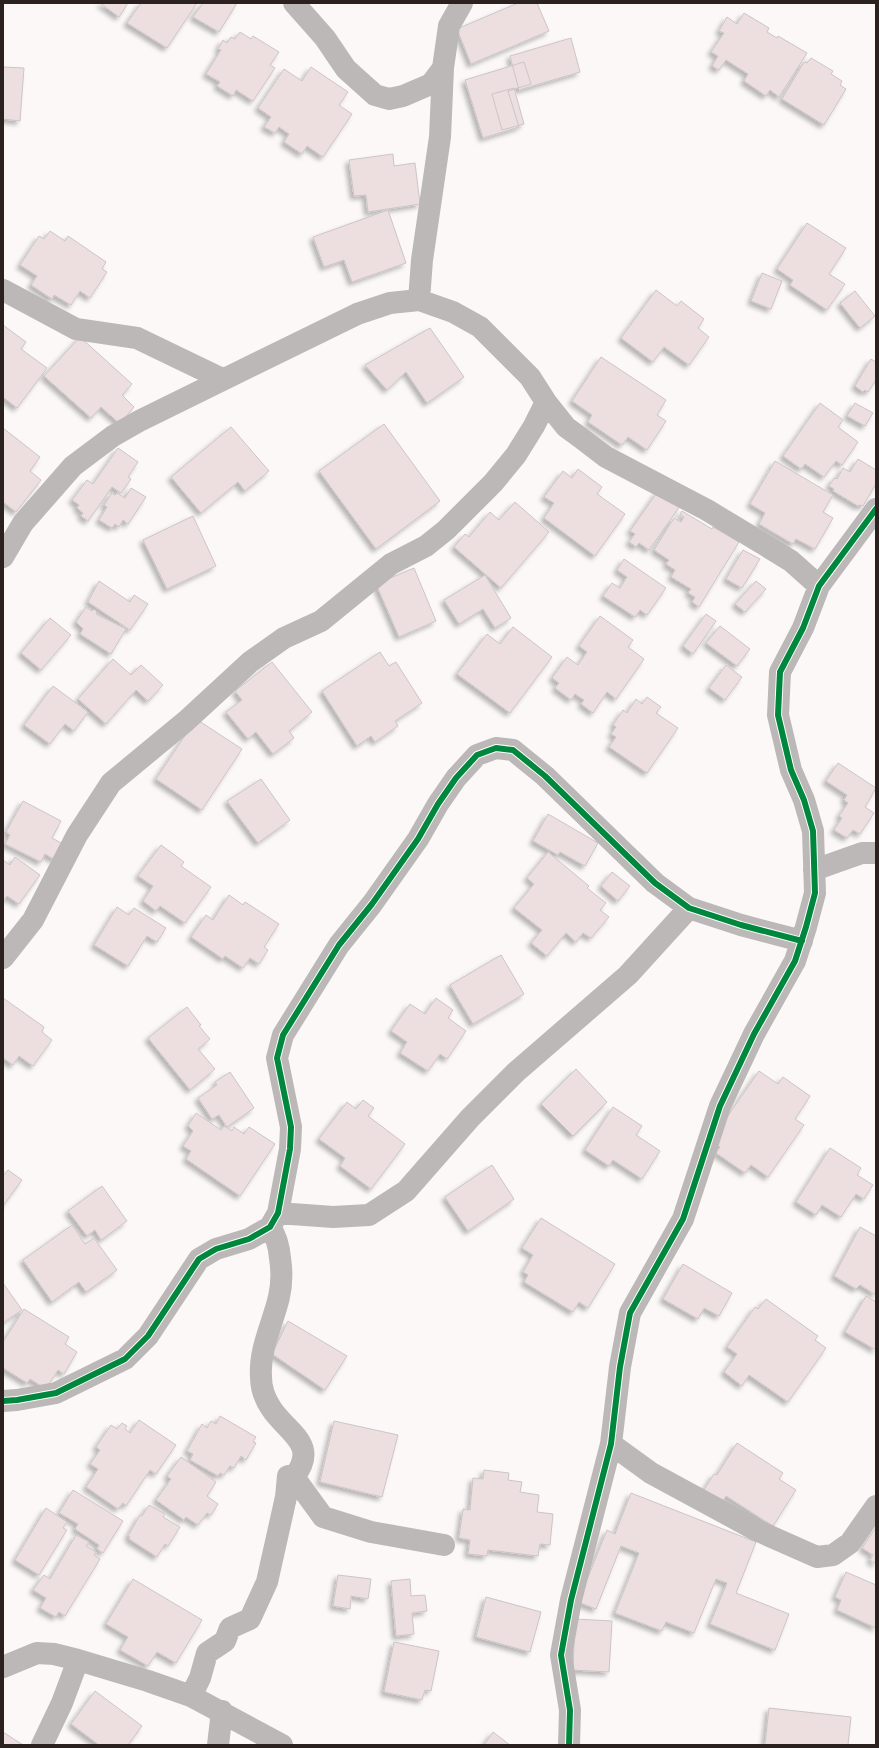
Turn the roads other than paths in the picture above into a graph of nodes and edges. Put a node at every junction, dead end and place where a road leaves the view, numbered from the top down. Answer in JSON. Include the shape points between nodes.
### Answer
{"nodes":[{"id":1,"x":294,"y":3,"type":"edge"},
{"id":2,"x":462,"y":3,"type":"edge"},
{"id":3,"x":443,"y":68,"type":"junction"},
{"id":4,"x":3,"y":290,"type":"edge"},
{"id":5,"x":419,"y":300,"type":"junction"},
{"id":6,"x":222,"y":379,"type":"junction"},
{"id":7,"x":546,"y":402,"type":"junction"},
{"id":8,"x":876,"y":509,"type":"edge"},
{"id":9,"x":3,"y":557,"type":"edge"},
{"id":10,"x":819,"y":586,"type":"junction"},
{"id":11,"x":876,"y":853,"type":"edge"},
{"id":12,"x":814,"y":870,"type":"junction"},
{"id":13,"x":689,"y":908,"type":"junction"},
{"id":14,"x":802,"y":941,"type":"junction"},
{"id":15,"x":3,"y":958,"type":"edge"},
{"id":16,"x":274,"y":1220,"type":"junction"},
{"id":17,"x":3,"y":1401,"type":"edge"},
{"id":18,"x":611,"y":1444,"type":"junction"},
{"id":19,"x":294,"y":1476,"type":"junction"},
{"id":20,"x":876,"y":1506,"type":"edge"},
{"id":21,"x":444,"y":1545,"type":"dead end"},
{"id":22,"x":78,"y":1660,"type":"junction"},
{"id":23,"x":3,"y":1667,"type":"edge"},
{"id":24,"x":191,"y":1696,"type":"junction"},
{"id":25,"x":222,"y":1711,"type":"junction"},
{"id":26,"x":42,"y":1745,"type":"edge"},
{"id":27,"x":218,"y":1745,"type":"edge"},
{"id":28,"x":282,"y":1745,"type":"edge"},
{"id":29,"x":569,"y":1745,"type":"edge"}],
"edges":[{"from":1,"to":3,"type":"street","via":[[325,38],[346,68],[375,95],[389,99],[417,91],[431,84]]},
{"from":2,"to":3,"type":"street","via":[[449,26]]},
{"from":3,"to":5,"type":"street","via":[[440,137],[422,260]]},
{"from":4,"to":6,"type":"street","via":[[76,329],[137,338]]},
{"from":5,"to":6,"type":"street","via":[[390,303],[357,314]]},
{"from":5,"to":7,"type":"street","via":[[453,312],[480,327],[530,377]]},
{"from":6,"to":9,"type":"street","via":[[113,436],[73,466],[23,523]]},
{"from":7,"to":10,"type":"street","via":[[566,427],[606,457],[720,518],[791,561]]},
{"from":7,"to":15,"type":"street","via":[[516,455],[446,530],[426,546],[391,564],[321,621],[284,638],[250,662],[111,783],[77,834],[33,920]]},
{"from":8,"to":10,"type":"street"},
{"from":10,"to":12,"type":"street","via":[[803,628],[780,672],[778,715],[791,770],[804,800],[813,831]]},
{"from":11,"to":12,"type":"street","via":[[862,853]]},
{"from":12,"to":14,"type":"street","via":[[814,893]]},
{"from":13,"to":14,"type":"street"},
{"from":13,"to":16,"type":"street","via":[[628,975],[516,1072],[470,1118],[406,1190],[369,1215]]},
{"from":13,"to":16,"type":"street","via":[[655,883],[545,776],[513,750],[496,748],[477,755],[456,778],[418,839],[339,945],[283,1035],[277,1058],[291,1127],[290,1149]]},
{"from":14,"to":18,"type":"street","via":[[795,961],[754,1034],[720,1106],[683,1219],[630,1313],[620,1367]]},
{"from":16,"to":17,"type":"street","via":[[249,1239],[216,1249],[199,1259],[148,1336],[125,1359],[56,1393]]},
{"from":16,"to":19,"type":"street","via":[[282,1273],[279,1297],[264,1347],[260,1376],[263,1392],[272,1409],[299,1441],[304,1456],[301,1468]]},
{"from":18,"to":20,"type":"street","via":[[651,1473],[756,1530],[817,1557],[833,1555],[850,1543]]},
{"from":18,"to":29,"type":"street","via":[[571,1600],[561,1655],[570,1710]]},
{"from":19,"to":21,"type":"street","via":[[323,1517],[371,1532]]},
{"from":19,"to":24,"type":"street","via":[[288,1476],[286,1497],[267,1582],[250,1619],[230,1628],[225,1641],[207,1653],[200,1678]]},
{"from":22,"to":23,"type":"street","via":[[37,1653]]},
{"from":22,"to":24,"type":"street","via":[[148,1680]]},
{"from":22,"to":26,"type":"street","via":[[62,1703]]},
{"from":24,"to":25,"type":"street"},
{"from":25,"to":27,"type":"street"},
{"from":25,"to":28,"type":"street"}]}
